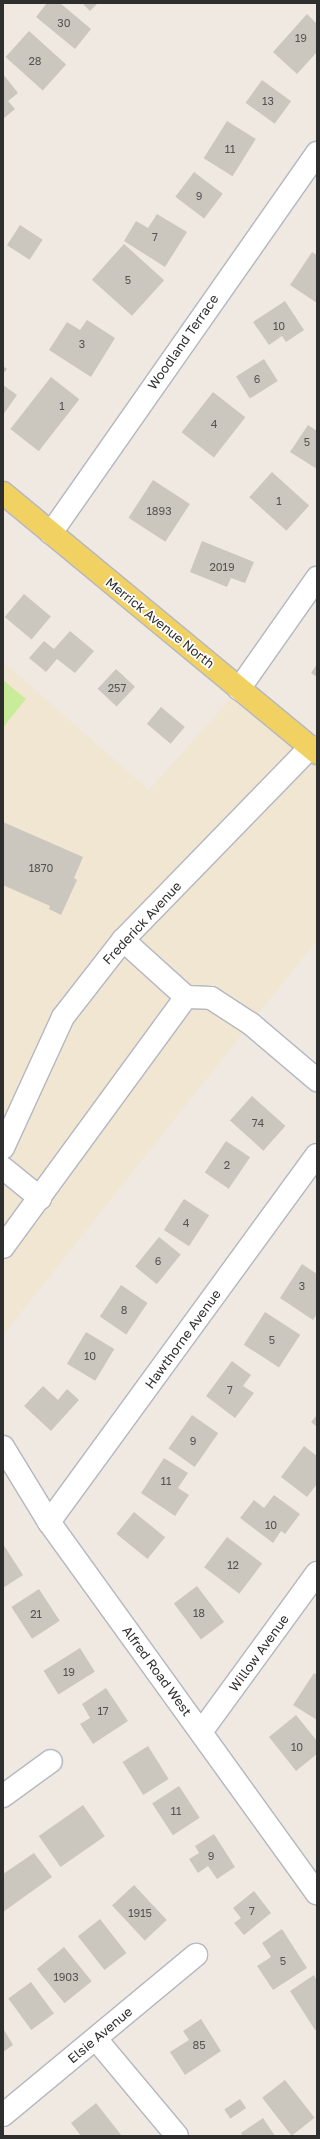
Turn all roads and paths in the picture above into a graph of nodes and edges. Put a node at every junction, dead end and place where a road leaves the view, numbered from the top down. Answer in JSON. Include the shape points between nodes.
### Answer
{"nodes":[{"id":1,"x":317,"y":153,"type":"edge"},
{"id":2,"x":3,"y":493,"type":"edge"},
{"id":3,"x":51,"y":533,"type":"junction"},
{"id":4,"x":317,"y":578,"type":"edge"},
{"id":5,"x":239,"y":689,"type":"junction"},
{"id":6,"x":314,"y":750,"type":"edge"},
{"id":7,"x":123,"y":940,"type":"junction"},
{"id":8,"x":186,"y":997,"type":"junction"},
{"id":9,"x":317,"y":1080,"type":"edge"},
{"id":10,"x":3,"y":1148,"type":"edge"},
{"id":11,"x":317,"y":1155,"type":"edge"},
{"id":12,"x":3,"y":1168,"type":"edge"},
{"id":13,"x":40,"y":1198,"type":"junction"},
{"id":14,"x":3,"y":1247,"type":"edge"},
{"id":15,"x":3,"y":1446,"type":"edge"},
{"id":16,"x":49,"y":1522,"type":"junction"},
{"id":17,"x":317,"y":1573,"type":"edge"},
{"id":18,"x":201,"y":1732,"type":"junction"},
{"id":19,"x":51,"y":1761,"type":"dead end"},
{"id":20,"x":3,"y":1796,"type":"edge"},
{"id":21,"x":317,"y":1893,"type":"edge"},
{"id":22,"x":196,"y":1955,"type":"dead end"},
{"id":23,"x":96,"y":2039,"type":"junction"},
{"id":24,"x":3,"y":2115,"type":"edge"},
{"id":25,"x":177,"y":2136,"type":"edge"}],
"edges":[{"from":1,"to":3,"type":"street","name":"Woodland Terrace"},
{"from":2,"to":3,"type":"main road","name":"Merrick Avenue North"},
{"from":3,"to":5,"type":"main road","name":"Merrick Avenue North"},
{"from":4,"to":5,"type":"street"},
{"from":5,"to":6,"type":"main road","name":"Merrick Avenue North"},
{"from":6,"to":7,"type":"street","name":"Frederick Avenue"},
{"from":7,"to":8,"type":"street"},
{"from":7,"to":10,"type":"street","name":"Frederick Avenue","via":[[63,1017]]},
{"from":8,"to":9,"type":"street","via":[[211,998],[251,1024]]},
{"from":8,"to":13,"type":"street"},
{"from":11,"to":16,"type":"street","name":"Hawthorne Avenue"},
{"from":12,"to":13,"type":"street"},
{"from":13,"to":14,"type":"street"},
{"from":15,"to":16,"type":"street","name":"Alfred Road West"},
{"from":16,"to":18,"type":"street","name":"Alfred Road West"},
{"from":17,"to":18,"type":"street","name":"Willow Avenue"},
{"from":18,"to":21,"type":"street","name":"Alfred Road West"},
{"from":19,"to":20,"type":"street"},
{"from":22,"to":23,"type":"street","name":"Elsie Avenue"},
{"from":23,"to":24,"type":"street","name":"Elsie Avenue"},
{"from":23,"to":25,"type":"street"}]}
